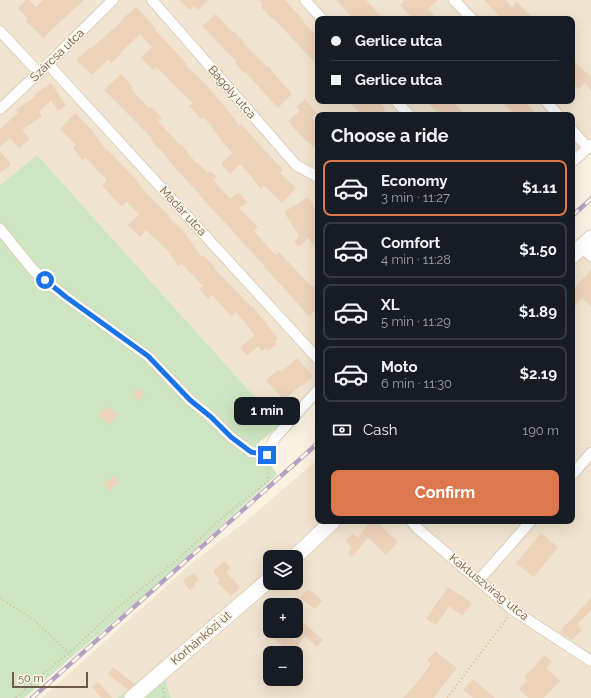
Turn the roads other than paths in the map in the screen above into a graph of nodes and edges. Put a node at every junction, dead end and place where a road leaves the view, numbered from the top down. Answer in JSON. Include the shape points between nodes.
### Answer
{"nodes":[{"id":1,"x":113,"y":0,"type":"edge"},
{"id":2,"x":152,"y":0,"type":"edge"},
{"id":3,"x":304,"y":0,"type":"edge"},
{"id":4,"x":454,"y":0,"type":"edge"},
{"id":5,"x":319,"y":16,"type":"edge"},
{"id":6,"x":469,"y":16,"type":"edge"},
{"id":7,"x":0,"y":31,"type":"edge"},
{"id":8,"x":48,"y":64,"type":"junction"},
{"id":9,"x":39,"y":73,"type":"junction"},
{"id":10,"x":399,"y":104,"type":"edge"},
{"id":11,"x":549,"y":104,"type":"edge"},
{"id":12,"x":0,"y":109,"type":"edge"},
{"id":13,"x":406,"y":112,"type":"edge"},
{"id":14,"x":555,"y":112,"type":"edge"},
{"id":15,"x":575,"y":133,"type":"edge"},
{"id":16,"x":589,"y":146,"type":"edge"},
{"id":17,"x":575,"y":159,"type":"edge"},
{"id":18,"x":315,"y":175,"type":"edge"},
{"id":19,"x":0,"y":229,"type":"edge"},
{"id":20,"x":315,"y":356,"type":"edge"},
{"id":21,"x":315,"y":393,"type":"edge"},
{"id":22,"x":591,"y":453,"type":"edge"},
{"id":23,"x":575,"y":472,"type":"edge"},
{"id":24,"x":330,"y":524,"type":"edge"},
{"id":25,"x":413,"y":524,"type":"edge"},
{"id":26,"x":528,"y":524,"type":"edge"},
{"id":27,"x":302,"y":550,"type":"edge"},
{"id":28,"x":479,"y":580,"type":"junction"},
{"id":29,"x":263,"y":585,"type":"edge"},
{"id":30,"x":591,"y":661,"type":"edge"},
{"id":31,"x":132,"y":698,"type":"edge"}],
"edges":[{"from":1,"to":8,"type":"street","name":"Szárcsa utca"},
{"from":2,"to":18,"type":"street","name":"Bagoly utca","via":[[296,165]]},
{"from":3,"to":5,"type":"street"},
{"from":4,"to":6,"type":"street"},
{"from":7,"to":9,"type":"street"},
{"from":8,"to":9,"type":"street","name":"Szárcsa utca"},
{"from":8,"to":20,"type":"street","name":"Madár utca"},
{"from":9,"to":12,"type":"street","name":"Szárcsa utca"},
{"from":10,"to":13,"type":"street"},
{"from":11,"to":14,"type":"street"},
{"from":15,"to":16,"type":"street"},
{"from":16,"to":17,"type":"street"},
{"from":19,"to":21,"type":"street","via":[[34,271],[148,356],[190,400],[251,452],[267,455],[275,438]]},
{"from":22,"to":23,"type":"street"},
{"from":24,"to":27,"type":"street"},
{"from":25,"to":28,"type":"street","name":"Kaktuszvirág utca"},
{"from":26,"to":28,"type":"street"},
{"from":28,"to":30,"type":"street","name":"Kaktuszvirág utca","via":[[513,610]]},
{"from":29,"to":31,"type":"street","name":"Korhánközi út"}]}
